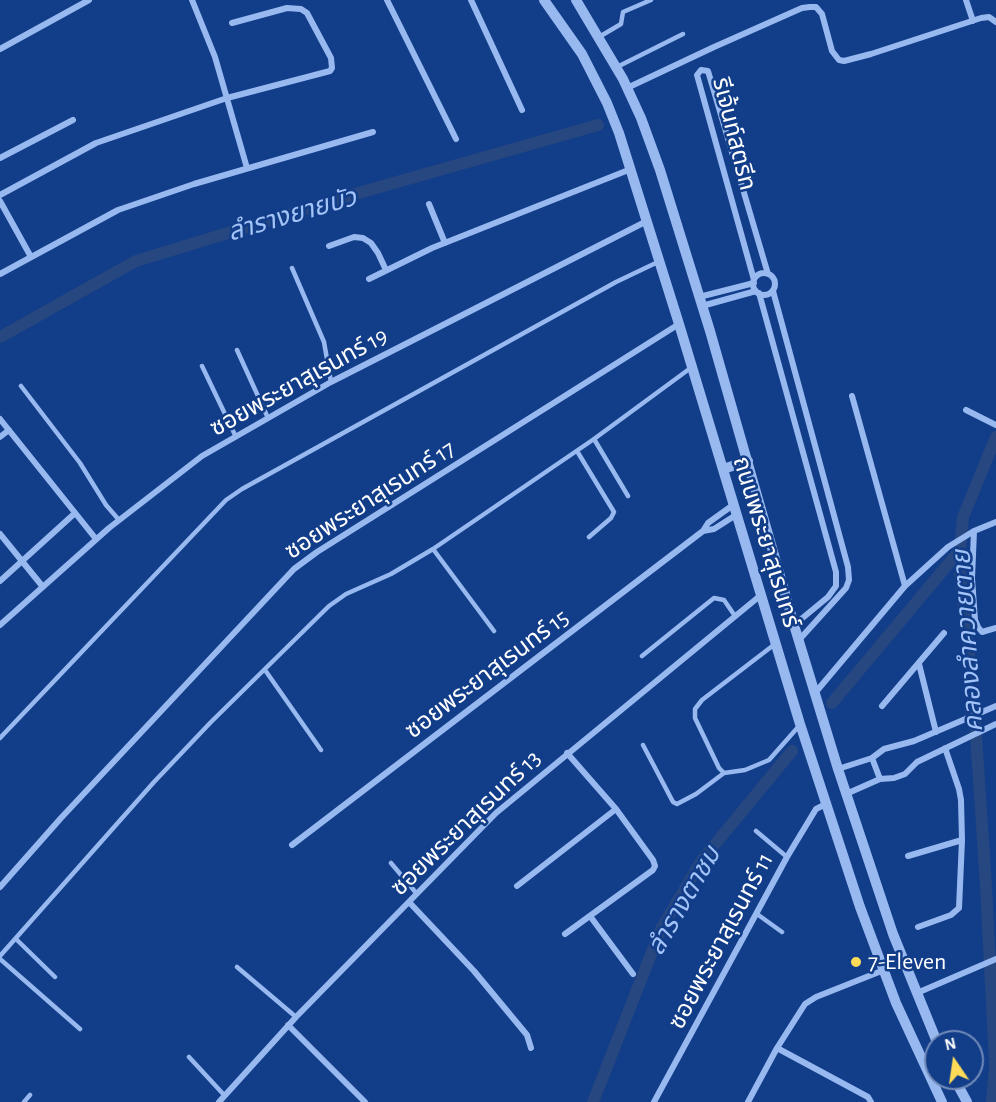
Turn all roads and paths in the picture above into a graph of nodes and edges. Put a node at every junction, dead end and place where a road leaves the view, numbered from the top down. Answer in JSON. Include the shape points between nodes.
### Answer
{"nodes":[{"id":1,"x":89,"y":0,"type":"edge"},
{"id":2,"x":192,"y":0,"type":"edge"},
{"id":3,"x":387,"y":0,"type":"edge"},
{"id":4,"x":471,"y":0,"type":"edge"},
{"id":5,"x":544,"y":0,"type":"edge"},
{"id":6,"x":576,"y":0,"type":"edge"},
{"id":7,"x":651,"y":0,"type":"edge"},
{"id":8,"x":966,"y":0,"type":"edge"},
{"id":9,"x":973,"y":21,"type":"junction"},
{"id":10,"x":996,"y":22,"type":"edge"},
{"id":11,"x":232,"y":23,"type":"dead end"},
{"id":12,"x":683,"y":34,"type":"dead end"},
{"id":13,"x":599,"y":37,"type":"junction"},
{"id":14,"x":0,"y":49,"type":"edge"},
{"id":15,"x":617,"y":67,"type":"junction"},
{"id":16,"x":627,"y":88,"type":"junction"},
{"id":17,"x":227,"y":98,"type":"junction"},
{"id":18,"x":522,"y":110,"type":"dead end"},
{"id":19,"x":73,"y":120,"type":"dead end"},
{"id":20,"x":373,"y":132,"type":"dead end"},
{"id":21,"x":456,"y":139,"type":"dead end"},
{"id":22,"x":0,"y":158,"type":"edge"},
{"id":23,"x":248,"y":168,"type":"junction"},
{"id":24,"x":632,"y":169,"type":"junction"},
{"id":25,"x":0,"y":195,"type":"edge"},
{"id":26,"x":0,"y":201,"type":"edge"},
{"id":27,"x":429,"y":204,"type":"dead end"},
{"id":28,"x":648,"y":221,"type":"junction"},
{"id":29,"x":445,"y":243,"type":"junction"},
{"id":30,"x":329,"y":246,"type":"dead end"},
{"id":31,"x":31,"y":257,"type":"junction"},
{"id":32,"x":660,"y":261,"type":"junction"},
{"id":33,"x":292,"y":268,"type":"dead end"},
{"id":34,"x":386,"y":270,"type":"junction"},
{"id":35,"x":0,"y":274,"type":"edge"},
{"id":36,"x":768,"y":274,"type":"junction"},
{"id":37,"x":369,"y":279,"type":"dead end"},
{"id":38,"x":754,"y":281,"type":"junction"},
{"id":39,"x":773,"y":291,"type":"junction"},
{"id":40,"x":758,"y":292,"type":"junction"},
{"id":41,"x":701,"y":302,"type":"junction"},
{"id":42,"x":679,"y":324,"type":"junction"},
{"id":43,"x":237,"y":350,"type":"dead end"},
{"id":44,"x":202,"y":366,"type":"dead end"},
{"id":45,"x":692,"y":367,"type":"junction"},
{"id":46,"x":331,"y":382,"type":"junction"},
{"id":47,"x":21,"y":386,"type":"dead end"},
{"id":48,"x":852,"y":396,"type":"dead end"},
{"id":49,"x":966,"y":410,"type":"dead end"},
{"id":50,"x":268,"y":418,"type":"junction"},
{"id":51,"x":0,"y":419,"type":"edge"},
{"id":52,"x":996,"y":425,"type":"edge"},
{"id":53,"x":9,"y":430,"type":"junction"},
{"id":54,"x":0,"y":437,"type":"edge"},
{"id":55,"x":236,"y":437,"type":"junction"},
{"id":56,"x":594,"y":439,"type":"junction"},
{"id":57,"x":577,"y":451,"type":"junction"},
{"id":58,"x":748,"y":461,"type":"junction"},
{"id":59,"x":723,"y":469,"type":"junction"},
{"id":60,"x":628,"y":496,"type":"dead end"},
{"id":61,"x":735,"y":510,"type":"junction"},
{"id":62,"x":74,"y":514,"type":"junction"},
{"id":63,"x":119,"y":520,"type":"junction"},
{"id":64,"x":996,"y":522,"type":"edge"},
{"id":65,"x":971,"y":532,"type":"junction"},
{"id":66,"x":0,"y":534,"type":"edge"},
{"id":67,"x":589,"y":537,"type":"dead end"},
{"id":68,"x":96,"y":539,"type":"junction"},
{"id":69,"x":433,"y":549,"type":"junction"},
{"id":70,"x":22,"y":562,"type":"junction"},
{"id":71,"x":0,"y":581,"type":"edge"},
{"id":72,"x":905,"y":586,"type":"junction"},
{"id":73,"x":43,"y":587,"type":"junction"},
{"id":74,"x":761,"y":595,"type":"junction"},
{"id":75,"x":735,"y":616,"type":"junction"},
{"id":76,"x":0,"y":625,"type":"edge"},
{"id":77,"x":794,"y":625,"type":"junction"},
{"id":78,"x":996,"y":628,"type":"edge"},
{"id":79,"x":494,"y":631,"type":"dead end"},
{"id":80,"x":944,"y":633,"type":"dead end"},
{"id":81,"x":799,"y":640,"type":"junction"},
{"id":82,"x":775,"y":644,"type":"junction"},
{"id":83,"x":642,"y":656,"type":"dead end"},
{"id":84,"x":919,"y":664,"type":"junction"},
{"id":85,"x":265,"y":670,"type":"junction"},
{"id":86,"x":815,"y":693,"type":"junction"},
{"id":87,"x":882,"y":706,"type":"dead end"},
{"id":88,"x":995,"y":707,"type":"edge"},
{"id":89,"x":800,"y":724,"type":"junction"},
{"id":90,"x":996,"y":724,"type":"edge"},
{"id":91,"x":936,"y":732,"type":"junction"},
{"id":92,"x":0,"y":738,"type":"edge"},
{"id":93,"x":643,"y":746,"type":"dead end"},
{"id":94,"x":945,"y":748,"type":"junction"},
{"id":95,"x":321,"y":750,"type":"dead end"},
{"id":96,"x":567,"y":753,"type":"junction"},
{"id":97,"x":872,"y":758,"type":"junction"},
{"id":98,"x":838,"y":769,"type":"junction"},
{"id":99,"x":724,"y":772,"type":"junction"},
{"id":100,"x":880,"y":779,"type":"junction"},
{"id":101,"x":846,"y":794,"type":"junction"},
{"id":102,"x":826,"y":804,"type":"junction"},
{"id":103,"x":616,"y":809,"type":"junction"},
{"id":104,"x":756,"y":831,"type":"dead end"},
{"id":105,"x":962,"y":840,"type":"junction"},
{"id":106,"x":292,"y":845,"type":"dead end"},
{"id":107,"x":908,"y":856,"type":"dead end"},
{"id":108,"x":787,"y":857,"type":"junction"},
{"id":109,"x":391,"y":863,"type":"dead end"},
{"id":110,"x":517,"y":886,"type":"dead end"},
{"id":111,"x":0,"y":887,"type":"edge"},
{"id":112,"x":417,"y":894,"type":"junction"},
{"id":113,"x":409,"y":902,"type":"junction"},
{"id":114,"x":757,"y":914,"type":"junction"},
{"id":115,"x":591,"y":916,"type":"junction"},
{"id":116,"x":918,"y":927,"type":"dead end"},
{"id":117,"x":782,"y":932,"type":"dead end"},
{"id":118,"x":566,"y":934,"type":"dead end"},
{"id":119,"x":16,"y":939,"type":"junction"},
{"id":120,"x":0,"y":958,"type":"edge"},
{"id":121,"x":996,"y":959,"type":"edge"},
{"id":122,"x":237,"y":967,"type":"dead end"},
{"id":123,"x":884,"y":970,"type":"junction"},
{"id":124,"x":633,"y":974,"type":"dead end"},
{"id":125,"x":56,"y":977,"type":"dead end"},
{"id":126,"x":916,"y":994,"type":"junction"},
{"id":127,"x":296,"y":1017,"type":"junction"},
{"id":128,"x":288,"y":1025,"type":"junction"},
{"id":129,"x":81,"y":1029,"type":"dead end"},
{"id":130,"x":932,"y":1030,"type":"edge"},
{"id":131,"x":531,"y":1048,"type":"dead end"},
{"id":132,"x":777,"y":1048,"type":"junction"},
{"id":133,"x":189,"y":1057,"type":"dead end"},
{"id":134,"x":30,"y":1095,"type":"dead end"},
{"id":135,"x":225,"y":1096,"type":"junction"},
{"id":136,"x":24,"y":1102,"type":"edge"},
{"id":137,"x":219,"y":1102,"type":"edge"},
{"id":138,"x":364,"y":1102,"type":"edge"},
{"id":139,"x":654,"y":1102,"type":"edge"},
{"id":140,"x":748,"y":1102,"type":"edge"},
{"id":141,"x":871,"y":1102,"type":"edge"},
{"id":142,"x":942,"y":1102,"type":"edge"}],
"edges":[{"from":1,"to":14,"type":"street"},
{"from":2,"to":17,"type":"street","via":[[206,30]]},
{"from":3,"to":21,"type":"street"},
{"from":4,"to":18,"type":"street"},
{"from":5,"to":24,"type":"street","name":"ถนนพระยาสุเรนทร์","via":[[595,78]]},
{"from":6,"to":13,"type":"street","name":"ถนนพระยาสุเรนทร์"},
{"from":7,"to":13,"type":"lane","via":[[623,12],[621,24]]},
{"from":8,"to":9,"type":"street"},
{"from":9,"to":10,"type":"street","via":[[989,17]]},
{"from":9,"to":16,"type":"street","via":[[844,61],[832,51],[822,14],[816,7],[802,8]]},
{"from":11,"to":17,"type":"street","via":[[287,8],[301,9],[307,13],[333,63],[330,71]]},
{"from":12,"to":15,"type":"lane"},
{"from":13,"to":15,"type":"street","name":"ถนนพระยาสุเรนทร์"},
{"from":15,"to":16,"type":"street","name":"ถนนพระยาสุเรนทร์"},
{"from":16,"to":41,"type":"street","name":"ถนนพระยาสุเรนทร์","via":[[660,170]]},
{"from":17,"to":23,"type":"street"},
{"from":17,"to":25,"type":"street","via":[[96,143]]},
{"from":19,"to":22,"type":"street"},
{"from":20,"to":23,"type":"street"},
{"from":23,"to":31,"type":"street","via":[[118,210]]},
{"from":24,"to":28,"type":"street","name":"ถนนพระยาสุเรนทร์"},
{"from":24,"to":29,"type":"street"},
{"from":26,"to":31,"type":"street"},
{"from":27,"to":29,"type":"street"},
{"from":28,"to":32,"type":"street","name":"ถนนพระยาสุเรนทร์"},
{"from":28,"to":46,"type":"street","name":"ซอยพระยาสุเรนทร์ 19"},
{"from":29,"to":34,"type":"street"},
{"from":30,"to":34,"type":"street","via":[[354,237],[363,238],[371,243]]},
{"from":31,"to":35,"type":"street"},
{"from":32,"to":42,"type":"street","name":"ถนนพระยาสุเรนทร์"},
{"from":32,"to":92,"type":"lane","via":[[226,500]]},
{"from":33,"to":46,"type":"lane","via":[[324,342]]},
{"from":34,"to":37,"type":"street"},
{"from":36,"to":38,"type":"street","via":[[758,275]]},
{"from":36,"to":38,"type":"street","name":"รีเจ้นท์สตรีท","via":[[708,71],[701,70],[697,75]]},
{"from":36,"to":39,"type":"street","name":"รีเจ้นท์สตรีท","via":[[775,281]]},
{"from":38,"to":40,"type":"street","name":"รีเจ้นท์สตรีท"},
{"from":38,"to":41,"type":"street"},
{"from":39,"to":40,"type":"street"},
{"from":39,"to":81,"type":"street","name":"รีเจ้นท์สตรีท","via":[[849,580]]},
{"from":40,"to":41,"type":"street"},
{"from":40,"to":77,"type":"street","name":"รีเจ้นท์สตรีท","via":[[836,572],[836,586],[828,597]]},
{"from":41,"to":58,"type":"street","name":"ถนนพระยาสุเรนทร์"},
{"from":42,"to":45,"type":"street","name":"ถนนพระยาสุเรนทร์"},
{"from":42,"to":111,"type":"street","name":"ซอยพระยาสุเรนทร์ 17","via":[[294,569]]},
{"from":43,"to":50,"type":"lane"},
{"from":44,"to":55,"type":"lane"},
{"from":45,"to":56,"type":"lane"},
{"from":45,"to":59,"type":"street","name":"ถนนพระยาสุเรนทร์"},
{"from":46,"to":50,"type":"street","name":"ซอยพระยาสุเรนทร์ 19"},
{"from":47,"to":63,"type":"lane"},
{"from":48,"to":72,"type":"street"},
{"from":49,"to":52,"type":"street"},
{"from":50,"to":55,"type":"street","name":"ซอยพระยาสุเรนทร์ 19"},
{"from":51,"to":53,"type":"street"},
{"from":53,"to":54,"type":"street"},
{"from":53,"to":62,"type":"street"},
{"from":55,"to":63,"type":"street","name":"ซอยพระยาสุเรนทร์ 19","via":[[202,456]]},
{"from":56,"to":57,"type":"lane"},
{"from":56,"to":60,"type":"lane"},
{"from":57,"to":67,"type":"lane","via":[[614,512]]},
{"from":57,"to":69,"type":"lane"},
{"from":58,"to":59,"type":"street"},
{"from":58,"to":77,"type":"street","name":"ถนนพระยาสุเรนทร์"},
{"from":59,"to":61,"type":"street","name":"ถนนพระยาสุเรนทร์"},
{"from":61,"to":74,"type":"street","name":"ถนนพระยาสุเรนทร์"},
{"from":61,"to":106,"type":"street","name":"ซอยพระยาสุเรนทร์ 15"},
{"from":62,"to":68,"type":"street"},
{"from":62,"to":70,"type":"street"},
{"from":63,"to":68,"type":"street","name":"ซอยพระยาสุเรนทร์ 19"},
{"from":64,"to":65,"type":"street"},
{"from":65,"to":72,"type":"street"},
{"from":65,"to":78,"type":"street","via":[[975,620],[982,632]]},
{"from":66,"to":70,"type":"street"},
{"from":68,"to":73,"type":"street","name":"ซอยพระยาสุเรนทร์ 19"},
{"from":69,"to":79,"type":"lane"},
{"from":69,"to":85,"type":"lane","via":[[329,606]]},
{"from":70,"to":71,"type":"street"},
{"from":70,"to":73,"type":"street"},
{"from":72,"to":86,"type":"street"},
{"from":73,"to":76,"type":"street","name":"ซอยพระยาสุเรนทร์ 19"},
{"from":74,"to":75,"type":"street","name":"ซอยพระยาสุเรนทร์ 13"},
{"from":74,"to":82,"type":"street","name":"ถนนพระยาสุเรนทร์"},
{"from":75,"to":83,"type":"lane","via":[[724,600],[714,598]]},
{"from":75,"to":96,"type":"street","name":"ซอยพระยาสุเรนทร์ 13"},
{"from":77,"to":81,"type":"street","name":"ถนนพระยาสุเรนทร์"},
{"from":80,"to":84,"type":"street"},
{"from":81,"to":86,"type":"street","name":"ถนนพระยาสุเรนทร์"},
{"from":82,"to":89,"type":"street","name":"ถนนพระยาสุเรนทร์"},
{"from":82,"to":99,"type":"lane","via":[[695,709],[698,724]]},
{"from":84,"to":87,"type":"street"},
{"from":84,"to":91,"type":"street"},
{"from":85,"to":95,"type":"lane"},
{"from":85,"to":119,"type":"lane","via":[[153,782]]},
{"from":86,"to":98,"type":"street","name":"ถนนพระยาสุเรนทร์"},
{"from":88,"to":91,"type":"street"},
{"from":89,"to":99,"type":"lane","via":[[769,760],[745,770]]},
{"from":89,"to":102,"type":"street","name":"ถนนพระยาสุเรนทร์"},
{"from":90,"to":94,"type":"street"},
{"from":91,"to":97,"type":"street","via":[[884,749]]},
{"from":93,"to":99,"type":"lane","via":[[677,804]]},
{"from":94,"to":100,"type":"street","via":[[917,762],[905,774]]},
{"from":94,"to":105,"type":"street","via":[[959,789]]},
{"from":96,"to":103,"type":"street"},
{"from":96,"to":112,"type":"street","name":"ซอยพระยาสุเรนทร์ 13","via":[[496,813]]},
{"from":97,"to":98,"type":"street"},
{"from":97,"to":100,"type":"street"},
{"from":98,"to":101,"type":"street","name":"ถนนพระยาสุเรนทร์"},
{"from":100,"to":101,"type":"street"},
{"from":101,"to":126,"type":"street","name":"ถนนพระยาสุเรนทร์"},
{"from":102,"to":108,"type":"street","name":"ซอยพระยาสุเรนทร์ 11","via":[[816,809]]},
{"from":102,"to":123,"type":"street","name":"ถนนพระยาสุเรนทร์"},
{"from":103,"to":110,"type":"street"},
{"from":103,"to":115,"type":"street","via":[[655,866]]},
{"from":104,"to":108,"type":"lane"},
{"from":105,"to":107,"type":"street"},
{"from":105,"to":116,"type":"street","via":[[959,908]]},
{"from":108,"to":114,"type":"street","name":"ซอยพระยาสุเรนทร์ 11"},
{"from":109,"to":112,"type":"lane"},
{"from":112,"to":113,"type":"street","name":"ซอยพระยาสุเรนทร์ 13"},
{"from":113,"to":127,"type":"street","name":"ซอยพระยาสุเรนทร์ 13"},
{"from":113,"to":131,"type":"street","via":[[474,971],[527,1035]]},
{"from":114,"to":117,"type":"lane"},
{"from":114,"to":139,"type":"street","name":"ซอยพระยาสุเรนทร์ 11"},
{"from":115,"to":118,"type":"street"},
{"from":115,"to":124,"type":"street"},
{"from":119,"to":120,"type":"lane"},
{"from":119,"to":125,"type":"lane"},
{"from":120,"to":129,"type":"lane"},
{"from":121,"to":126,"type":"street"},
{"from":122,"to":127,"type":"lane"},
{"from":123,"to":132,"type":"street","via":[[805,1004]]},
{"from":123,"to":142,"type":"street","name":"ถนนพระยาสุเรนทร์"},
{"from":126,"to":130,"type":"street","name":"ถนนพระยาสุเรนทร์"},
{"from":127,"to":128,"type":"street","name":"ซอยพระยาสุเรนทร์ 13"},
{"from":128,"to":135,"type":"street","name":"ซอยพระยาสุเรนทร์ 13"},
{"from":128,"to":138,"type":"street"},
{"from":132,"to":140,"type":"street"},
{"from":132,"to":141,"type":"street"},
{"from":133,"to":135,"type":"lane"},
{"from":134,"to":136,"type":"lane"},
{"from":135,"to":137,"type":"street","name":"ซอยพระยาสุเรนทร์ 13"}]}
